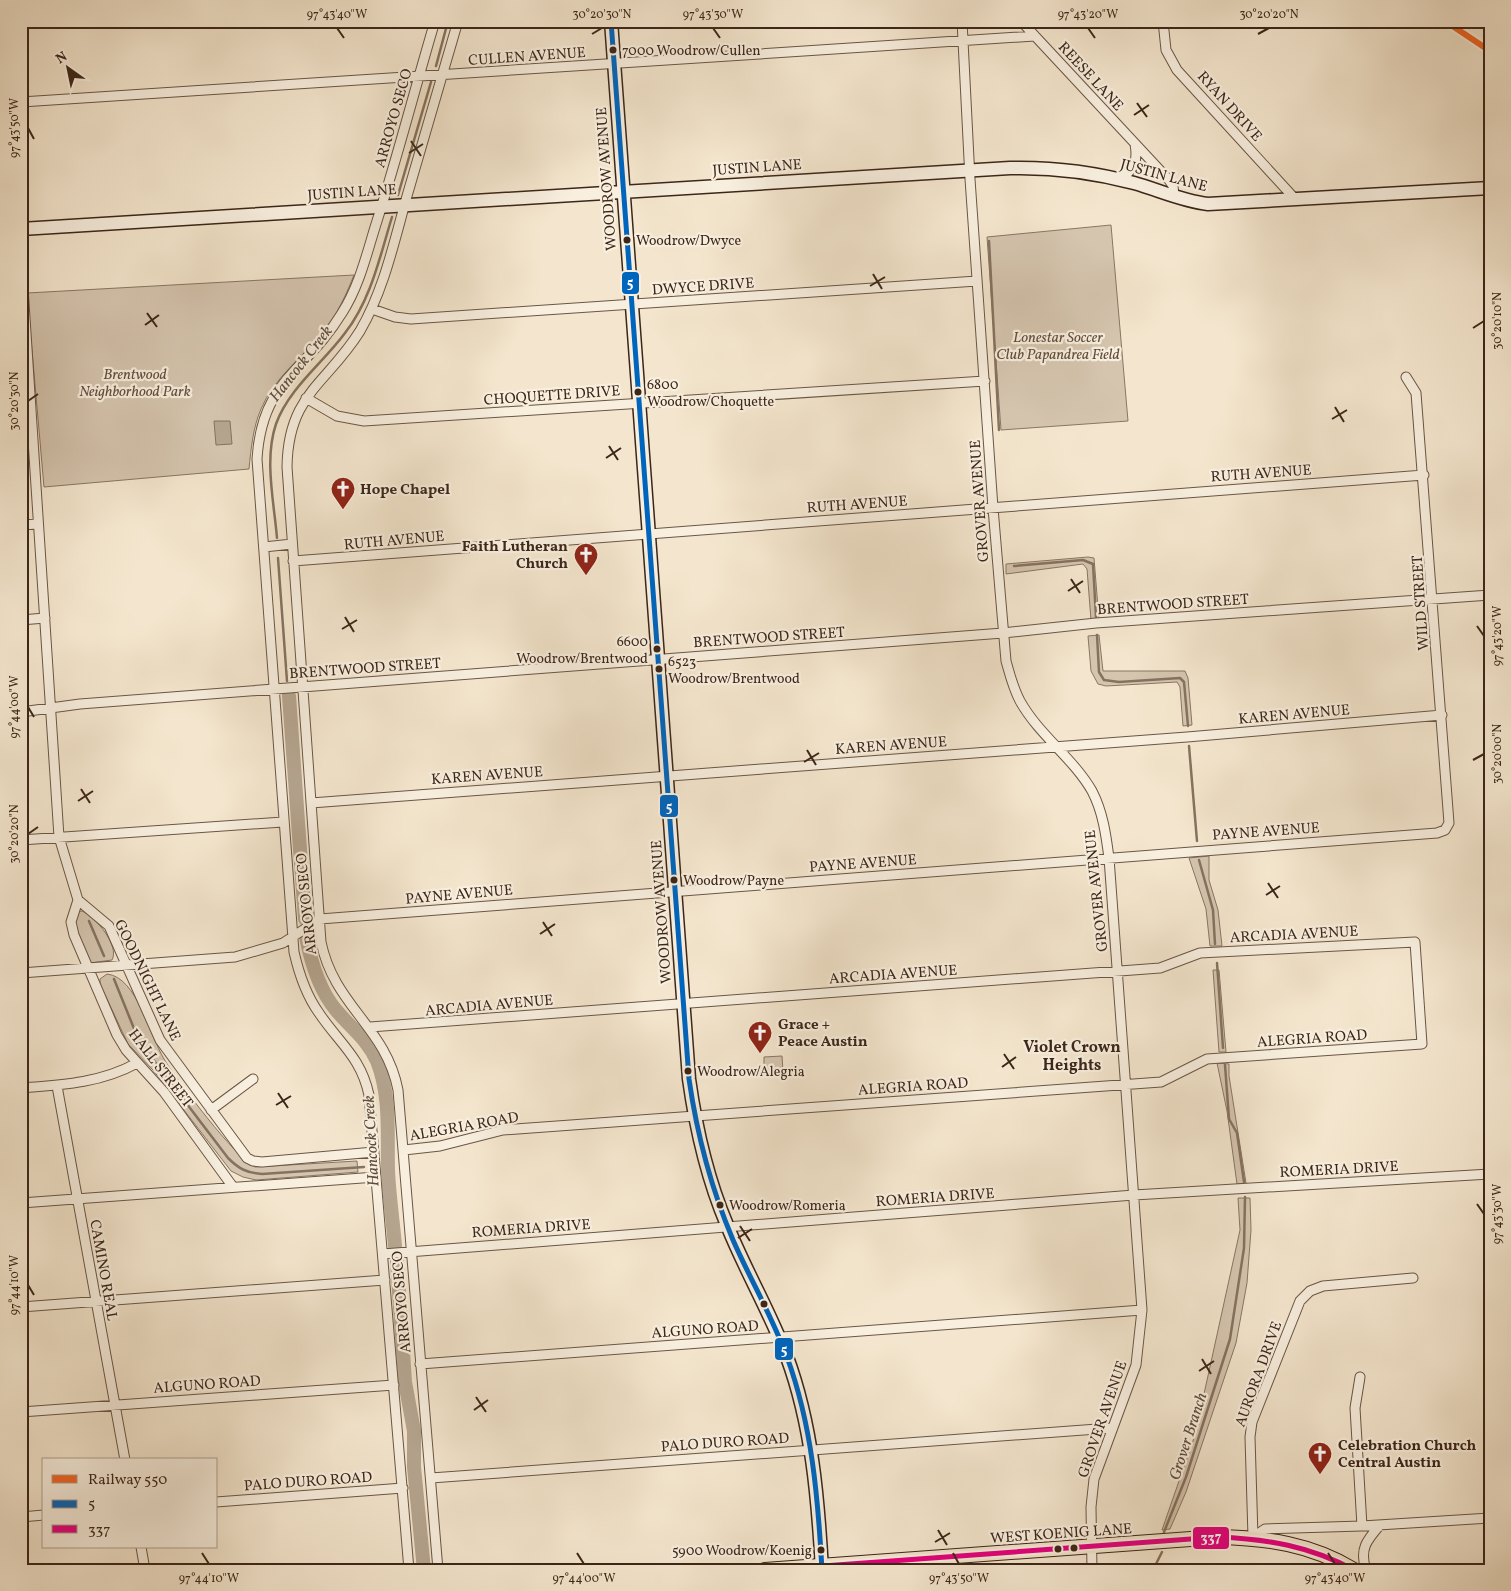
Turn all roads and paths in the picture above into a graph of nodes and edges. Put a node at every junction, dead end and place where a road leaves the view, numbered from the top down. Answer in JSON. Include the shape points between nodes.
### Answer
{"nodes":[{"id":1,"x":435,"y":21,"type":"edge"},
{"id":2,"x":458,"y":21,"type":"edge"},
{"id":3,"x":612,"y":21,"type":"edge"},
{"id":4,"x":962,"y":21,"type":"edge"},
{"id":5,"x":1021,"y":21,"type":"edge"},
{"id":6,"x":1163,"y":21,"type":"edge"},
{"id":7,"x":1035,"y":36,"type":"junction"},
{"id":8,"x":963,"y":42,"type":"junction"},
{"id":9,"x":614,"y":64,"type":"junction"},
{"id":10,"x":443,"y":75,"type":"junction"},
{"id":11,"x":419,"y":76,"type":"junction"},
{"id":12,"x":21,"y":102,"type":"edge"},
{"id":13,"x":1135,"y":144,"type":"junction"},
{"id":14,"x":970,"y":170,"type":"junction"},
{"id":15,"x":1118,"y":179,"type":"junction"},
{"id":16,"x":1490,"y":188,"type":"edge"},
{"id":17,"x":622,"y":191,"type":"junction"},
{"id":18,"x":1174,"y":196,"type":"junction"},
{"id":19,"x":1296,"y":200,"type":"junction"},
{"id":20,"x":404,"y":205,"type":"junction"},
{"id":21,"x":382,"y":206,"type":"junction"},
{"id":22,"x":21,"y":229,"type":"edge"},
{"id":23,"x":21,"y":257,"type":"edge"},
{"id":24,"x":978,"y":281,"type":"junction"},
{"id":25,"x":631,"y":304,"type":"junction"},
{"id":26,"x":372,"y":309,"type":"junction"},
{"id":27,"x":24,"y":340,"type":"edge"},
{"id":28,"x":1406,"y":377,"type":"dead end"},
{"id":29,"x":985,"y":381,"type":"junction"},
{"id":30,"x":306,"y":398,"type":"junction"},
{"id":31,"x":639,"y":404,"type":"junction"},
{"id":32,"x":32,"y":432,"type":"junction"},
{"id":33,"x":21,"y":433,"type":"edge"},
{"id":34,"x":1424,"y":474,"type":"junction"},
{"id":35,"x":993,"y":508,"type":"junction"},
{"id":36,"x":38,"y":524,"type":"junction"},
{"id":37,"x":21,"y":525,"type":"edge"},
{"id":38,"x":648,"y":533,"type":"junction"},
{"id":39,"x":292,"y":544,"type":"junction"},
{"id":40,"x":264,"y":547,"type":"junction"},
{"id":41,"x":293,"y":561,"type":"junction"},
{"id":42,"x":1490,"y":595,"type":"edge"},
{"id":43,"x":1433,"y":600,"type":"junction"},
{"id":44,"x":45,"y":618,"type":"junction"},
{"id":45,"x":21,"y":620,"type":"edge"},
{"id":46,"x":1003,"y":633,"type":"junction"},
{"id":47,"x":658,"y":659,"type":"junction"},
{"id":48,"x":302,"y":687,"type":"junction"},
{"id":49,"x":274,"y":689,"type":"junction"},
{"id":50,"x":50,"y":706,"type":"junction"},
{"id":51,"x":21,"y":712,"type":"edge"},
{"id":52,"x":1442,"y":715,"type":"junction"},
{"id":53,"x":1056,"y":746,"type":"junction"},
{"id":54,"x":667,"y":776,"type":"junction"},
{"id":55,"x":311,"y":803,"type":"junction"},
{"id":56,"x":283,"y":822,"type":"junction"},
{"id":57,"x":1445,"y":830,"type":"joint"},
{"id":58,"x":59,"y":837,"type":"junction"},
{"id":59,"x":21,"y":840,"type":"edge"},
{"id":60,"x":1109,"y":858,"type":"junction"},
{"id":61,"x":675,"y":890,"type":"junction"},
{"id":62,"x":78,"y":900,"type":"junction"},
{"id":63,"x":320,"y":919,"type":"junction"},
{"id":64,"x":292,"y":936,"type":"junction"},
{"id":65,"x":128,"y":966,"type":"junction"},
{"id":66,"x":89,"y":968,"type":"junction"},
{"id":67,"x":1118,"y":972,"type":"junction"},
{"id":68,"x":21,"y":973,"type":"edge"},
{"id":69,"x":684,"y":1004,"type":"junction"},
{"id":70,"x":370,"y":1027,"type":"junction"},
{"id":71,"x":1422,"y":1044,"type":"joint"},
{"id":72,"x":137,"y":1063,"type":"junction"},
{"id":73,"x":253,"y":1079,"type":"dead end"},
{"id":74,"x":1125,"y":1084,"type":"junction"},
{"id":75,"x":56,"y":1086,"type":"junction"},
{"id":76,"x":21,"y":1088,"type":"edge"},
{"id":77,"x":211,"y":1110,"type":"junction"},
{"id":78,"x":694,"y":1116,"type":"junction"},
{"id":79,"x":404,"y":1150,"type":"junction"},
{"id":80,"x":374,"y":1152,"type":"junction"},
{"id":81,"x":1490,"y":1174,"type":"edge"},
{"id":82,"x":376,"y":1178,"type":"junction"},
{"id":83,"x":233,"y":1186,"type":"junction"},
{"id":84,"x":1134,"y":1195,"type":"junction"},
{"id":85,"x":77,"y":1199,"type":"junction"},
{"id":86,"x":21,"y":1204,"type":"edge"},
{"id":87,"x":727,"y":1227,"type":"junction"},
{"id":88,"x":410,"y":1252,"type":"junction"},
{"id":89,"x":382,"y":1254,"type":"junction"},
{"id":90,"x":1413,"y":1278,"type":"dead end"},
{"id":91,"x":385,"y":1280,"type":"junction"},
{"id":92,"x":96,"y":1302,"type":"junction"},
{"id":93,"x":21,"y":1308,"type":"edge"},
{"id":94,"x":1142,"y":1310,"type":"junction"},
{"id":95,"x":779,"y":1337,"type":"junction"},
{"id":96,"x":420,"y":1364,"type":"junction"},
{"id":97,"x":1360,"y":1377,"type":"dead end"},
{"id":98,"x":394,"y":1385,"type":"junction"},
{"id":99,"x":115,"y":1405,"type":"junction"},
{"id":100,"x":21,"y":1412,"type":"edge"},
{"id":101,"x":1111,"y":1428,"type":"junction"},
{"id":102,"x":811,"y":1449,"type":"junction"},
{"id":103,"x":125,"y":1458,"type":"edge"},
{"id":104,"x":431,"y":1478,"type":"junction"},
{"id":105,"x":402,"y":1488,"type":"junction"},
{"id":106,"x":218,"y":1502,"type":"edge"},
{"id":107,"x":42,"y":1515,"type":"edge"},
{"id":108,"x":21,"y":1516,"type":"edge"},
{"id":109,"x":1490,"y":1518,"type":"edge"},
{"id":110,"x":1380,"y":1525,"type":"junction"},
{"id":111,"x":1362,"y":1526,"type":"junction"},
{"id":112,"x":1253,"y":1537,"type":"junction"},
{"id":113,"x":1091,"y":1547,"type":"junction"},
{"id":114,"x":141,"y":1548,"type":"edge"},
{"id":115,"x":822,"y":1568,"type":"edge"},
{"id":116,"x":145,"y":1570,"type":"edge"},
{"id":117,"x":409,"y":1570,"type":"edge"},
{"id":118,"x":438,"y":1570,"type":"edge"},
{"id":119,"x":765,"y":1570,"type":"edge"},
{"id":120,"x":1092,"y":1570,"type":"edge"},
{"id":121,"x":1354,"y":1570,"type":"edge"},
{"id":122,"x":1366,"y":1570,"type":"edge"}],
"edges":[{"from":1,"to":11,"type":"street","name":"ARROYO SECO"},
{"from":2,"to":10,"type":"street","name":"ARROYO SECO"},
{"from":3,"to":9,"type":"street","name":"WOODROW AVENUE"},
{"from":4,"to":8,"type":"street","name":"GROVER AVENUE"},
{"from":5,"to":7,"type":"street","name":"REESE LANE"},
{"from":6,"to":19,"type":"street","name":"RYAN DRIVE","via":[[1166,50],[1177,70]]},
{"from":7,"to":8,"type":"street","name":"CULLEN AVENUE"},
{"from":7,"to":13,"type":"street","name":"REESE LANE"},
{"from":8,"to":9,"type":"street","name":"CULLEN AVENUE"},
{"from":8,"to":14,"type":"street","name":"GROVER AVENUE"},
{"from":9,"to":10,"type":"street","name":"CULLEN AVENUE"},
{"from":9,"to":17,"type":"street","name":"WOODROW AVENUE"},
{"from":10,"to":11,"type":"street","name":"CULLEN AVENUE"},
{"from":10,"to":20,"type":"street","name":"ARROYO SECO"},
{"from":11,"to":12,"type":"street","name":"CULLEN AVENUE"},
{"from":11,"to":21,"type":"street","name":"ARROYO SECO"},
{"from":13,"to":15,"type":"street","via":[[1137,160]]},
{"from":13,"to":18,"type":"street","name":"REESE LANE","via":[[1169,180]]},
{"from":14,"to":15,"type":"street","name":"JUSTIN LANE","via":[[1039,167]]},
{"from":14,"to":17,"type":"street","name":"JUSTIN LANE"},
{"from":14,"to":24,"type":"street","name":"GROVER AVENUE"},
{"from":15,"to":18,"type":"street","name":"JUSTIN LANE"},
{"from":16,"to":19,"type":"street","name":"JUSTIN LANE"},
{"from":17,"to":20,"type":"street","name":"JUSTIN LANE"},
{"from":17,"to":25,"type":"street","name":"WOODROW AVENUE"},
{"from":18,"to":19,"type":"street","name":"JUSTIN LANE","via":[[1208,204]]},
{"from":20,"to":21,"type":"street","name":"JUSTIN LANE"},
{"from":20,"to":26,"type":"street","name":"ARROYO SECO"},
{"from":21,"to":22,"type":"street","name":"JUSTIN LANE"},
{"from":21,"to":40,"type":"street","name":"ARROYO SECO","via":[[359,280],[342,313],[282,384],[264,418],[257,460]]},
{"from":23,"to":27,"type":"street"},
{"from":24,"to":25,"type":"street","name":"DWYCE DRIVE"},
{"from":24,"to":29,"type":"street","name":"GROVER AVENUE"},
{"from":25,"to":26,"type":"street","name":"DWYCE DRIVE","via":[[411,319]]},
{"from":25,"to":31,"type":"street","name":"WOODROW AVENUE"},
{"from":26,"to":30,"type":"street","name":"ARROYO SECO","via":[[350,344]]},
{"from":27,"to":32,"type":"street"},
{"from":28,"to":34,"type":"street","name":"WILD STREET","via":[[1416,393]]},
{"from":29,"to":31,"type":"street","name":"CHOQUETTE DRIVE"},
{"from":29,"to":35,"type":"street","name":"GROVER AVENUE"},
{"from":30,"to":31,"type":"street","name":"CHOQUETTE DRIVE","via":[[338,416],[364,420]]},
{"from":30,"to":39,"type":"street","name":"ARROYO SECO","via":[[292,426],[287,454]]},
{"from":31,"to":38,"type":"street","name":"WOODROW AVENUE"},
{"from":32,"to":33,"type":"street"},
{"from":32,"to":36,"type":"street"},
{"from":34,"to":35,"type":"street","name":"RUTH AVENUE"},
{"from":34,"to":43,"type":"street","name":"WILD STREET"},
{"from":35,"to":38,"type":"street","name":"RUTH AVENUE"},
{"from":35,"to":46,"type":"street","name":"GROVER AVENUE"},
{"from":36,"to":37,"type":"street"},
{"from":36,"to":44,"type":"street"},
{"from":38,"to":41,"type":"street","name":"RUTH AVENUE"},
{"from":38,"to":47,"type":"street","name":"WOODROW AVENUE"},
{"from":39,"to":40,"type":"street"},
{"from":39,"to":41,"type":"street","name":"ARROYO SECO"},
{"from":40,"to":49,"type":"street","name":"ARROYO SECO"},
{"from":41,"to":48,"type":"street","name":"ARROYO SECO"},
{"from":42,"to":43,"type":"street","name":"BRENTWOOD STREET"},
{"from":43,"to":46,"type":"street","name":"BRENTWOOD STREET","via":[[1096,623]]},
{"from":43,"to":52,"type":"street","name":"WILD STREET"},
{"from":44,"to":45,"type":"street"},
{"from":44,"to":50,"type":"street"},
{"from":46,"to":47,"type":"street","name":"BRENTWOOD STREET"},
{"from":46,"to":53,"type":"street","name":"GROVER AVENUE","via":[[1012,684],[1032,718]]},
{"from":47,"to":48,"type":"street","name":"BRENTWOOD STREET"},
{"from":47,"to":54,"type":"street","name":"WOODROW AVENUE"},
{"from":48,"to":49,"type":"street","name":"BRENTWOOD STREET"},
{"from":48,"to":55,"type":"street","name":"ARROYO SECO"},
{"from":49,"to":50,"type":"street","name":"BRENTWOOD STREET"},
{"from":49,"to":56,"type":"street","name":"ARROYO SECO"},
{"from":50,"to":51,"type":"street","name":"BRENTWOOD STREET"},
{"from":50,"to":58,"type":"street"},
{"from":52,"to":53,"type":"street","name":"KAREN AVENUE"},
{"from":52,"to":57,"type":"street","name":"WILD STREET","via":[[1449,823]]},
{"from":53,"to":54,"type":"street","name":"KAREN AVENUE"},
{"from":53,"to":60,"type":"street","name":"GROVER AVENUE","via":[[1078,772],[1100,808]]},
{"from":54,"to":55,"type":"street","name":"KAREN AVENUE"},
{"from":54,"to":61,"type":"street","name":"WOODROW AVENUE"},
{"from":55,"to":63,"type":"street","name":"ARROYO SECO"},
{"from":56,"to":58,"type":"street"},
{"from":56,"to":64,"type":"street","name":"ARROYO SECO"},
{"from":57,"to":60,"type":"street","name":"PAYNE AVENUE"},
{"from":58,"to":59,"type":"street"},
{"from":58,"to":62,"type":"street"},
{"from":60,"to":61,"type":"street","name":"PAYNE AVENUE"},
{"from":60,"to":67,"type":"street","name":"GROVER AVENUE"},
{"from":61,"to":63,"type":"street","name":"PAYNE AVENUE"},
{"from":61,"to":69,"type":"street","name":"WOODROW AVENUE"},
{"from":62,"to":65,"type":"street","name":"GOODNIGHT LANE","via":[[109,926]]},
{"from":62,"to":66,"type":"street","name":"HALL STREET","via":[[71,922]]},
{"from":63,"to":64,"type":"street","name":"PAYNE AVENUE"},
{"from":63,"to":70,"type":"street","name":"ARROYO SECO","via":[[323,952],[333,979]]},
{"from":64,"to":65,"type":"street","name":"PAYNE AVENUE","via":[[283,943],[235,957]]},
{"from":64,"to":80,"type":"street","name":"ARROYO SECO","via":[[297,964],[312,1003],[362,1071],[369,1095]]},
{"from":65,"to":66,"type":"street","name":"PAYNE AVENUE"},
{"from":65,"to":77,"type":"street","name":"GOODNIGHT LANE","via":[[160,1040]]},
{"from":66,"to":68,"type":"street","name":"PAYNE AVENUE"},
{"from":66,"to":72,"type":"street","name":"HALL STREET","via":[[117,1035]]},
{"from":67,"to":69,"type":"street","name":"ARCADIA AVENUE"},
{"from":67,"to":71,"type":"street","name":"ARCADIA AVENUE","via":[[1160,968],[1200,952],[1415,942]]},
{"from":67,"to":74,"type":"street","name":"GROVER AVENUE"},
{"from":69,"to":70,"type":"street","name":"ARCADIA AVENUE"},
{"from":69,"to":78,"type":"street","name":"WOODROW AVENUE"},
{"from":70,"to":79,"type":"street","name":"ARROYO SECO","via":[[388,1057],[397,1082]]},
{"from":71,"to":74,"type":"street","name":"ALEGRIA ROAD","via":[[1208,1060],[1161,1082]]},
{"from":72,"to":75,"type":"street","via":[[105,1077]]},
{"from":72,"to":83,"type":"street","name":"HALL STREET","via":[[164,1092]]},
{"from":73,"to":77,"type":"street"},
{"from":74,"to":78,"type":"street","name":"ALEGRIA ROAD"},
{"from":74,"to":84,"type":"street","name":"GROVER AVENUE"},
{"from":75,"to":76,"type":"street"},
{"from":75,"to":85,"type":"street","name":"CAMINO REAL"},
{"from":77,"to":80,"type":"street","name":"GOODNIGHT LANE","via":[[240,1151],[253,1161]]},
{"from":78,"to":79,"type":"street","name":"ALEGRIA ROAD","via":[[503,1130],[440,1146]]},
{"from":78,"to":87,"type":"street","name":"WOODROW AVENUE","via":[[708,1172]]},
{"from":79,"to":88,"type":"street","name":"ARROYO SECO"},
{"from":80,"to":82,"type":"street","name":"ARROYO SECO"},
{"from":81,"to":84,"type":"street","name":"ROMERIA DRIVE"},
{"from":82,"to":83,"type":"street"},
{"from":82,"to":89,"type":"street","name":"ARROYO SECO"},
{"from":83,"to":85,"type":"street"},
{"from":84,"to":87,"type":"street","name":"ROMERIA DRIVE"},
{"from":84,"to":94,"type":"street","name":"GROVER AVENUE"},
{"from":85,"to":86,"type":"street"},
{"from":85,"to":92,"type":"street","name":"CAMINO REAL"},
{"from":87,"to":88,"type":"street","name":"ROMERIA DRIVE"},
{"from":87,"to":95,"type":"street","name":"WOODROW AVENUE"},
{"from":88,"to":89,"type":"street","name":"ROMERIA DRIVE"},
{"from":88,"to":96,"type":"street","name":"ARROYO SECO"},
{"from":89,"to":91,"type":"street","name":"ARROYO SECO"},
{"from":90,"to":112,"type":"street","name":"AURORA DRIVE","via":[[1323,1286],[1304,1296],[1295,1310],[1252,1422]]},
{"from":91,"to":92,"type":"street"},
{"from":91,"to":98,"type":"street","name":"ARROYO SECO"},
{"from":92,"to":93,"type":"street"},
{"from":92,"to":99,"type":"street","name":"CAMINO REAL"},
{"from":94,"to":95,"type":"street","name":"ALGUNO ROAD"},
{"from":94,"to":101,"type":"street","name":"GROVER AVENUE","via":[[1136,1365]]},
{"from":95,"to":96,"type":"street","name":"ALGUNO ROAD"},
{"from":95,"to":102,"type":"street","name":"WOODROW AVENUE","via":[[797,1389]]},
{"from":96,"to":104,"type":"street","name":"ARROYO SECO"},
{"from":97,"to":111,"type":"street","via":[[1355,1408]]},
{"from":98,"to":99,"type":"street","name":"ALGUNO ROAD"},
{"from":98,"to":105,"type":"street","name":"ARROYO SECO"},
{"from":99,"to":100,"type":"street","name":"ALGUNO ROAD"},
{"from":99,"to":103,"type":"street","name":"CAMINO REAL"},
{"from":101,"to":102,"type":"street","name":"PALO DURO ROAD"},
{"from":101,"to":113,"type":"street","name":"GROVER AVENUE","via":[[1094,1479]]},
{"from":102,"to":104,"type":"street","name":"PALO DURO ROAD"},
{"from":102,"to":115,"type":"street","name":"WOODROW AVENUE"},
{"from":104,"to":118,"type":"street","name":"ARROYO SECO"},
{"from":105,"to":106,"type":"street","name":"PALO DURO ROAD"},
{"from":105,"to":117,"type":"street","name":"ARROYO SECO"},
{"from":107,"to":108,"type":"street"},
{"from":109,"to":110,"type":"street"},
{"from":110,"to":111,"type":"street"},
{"from":110,"to":122,"type":"street","via":[[1364,1544],[1362,1552]]},
{"from":111,"to":112,"type":"street","via":[[1265,1529]]},
{"from":112,"to":113,"type":"main road","name":"WEST KOENIG LANE"},
{"from":112,"to":121,"type":"main road","name":"WEST KOENIG LANE","via":[[1324,1554]]},
{"from":113,"to":115,"type":"main road","name":"WEST KOENIG LANE"},
{"from":113,"to":120,"type":"street","name":"GROVER AVENUE"},
{"from":114,"to":116,"type":"street"},
{"from":115,"to":119,"type":"main road","name":"WEST KOENIG LANE"}]}
